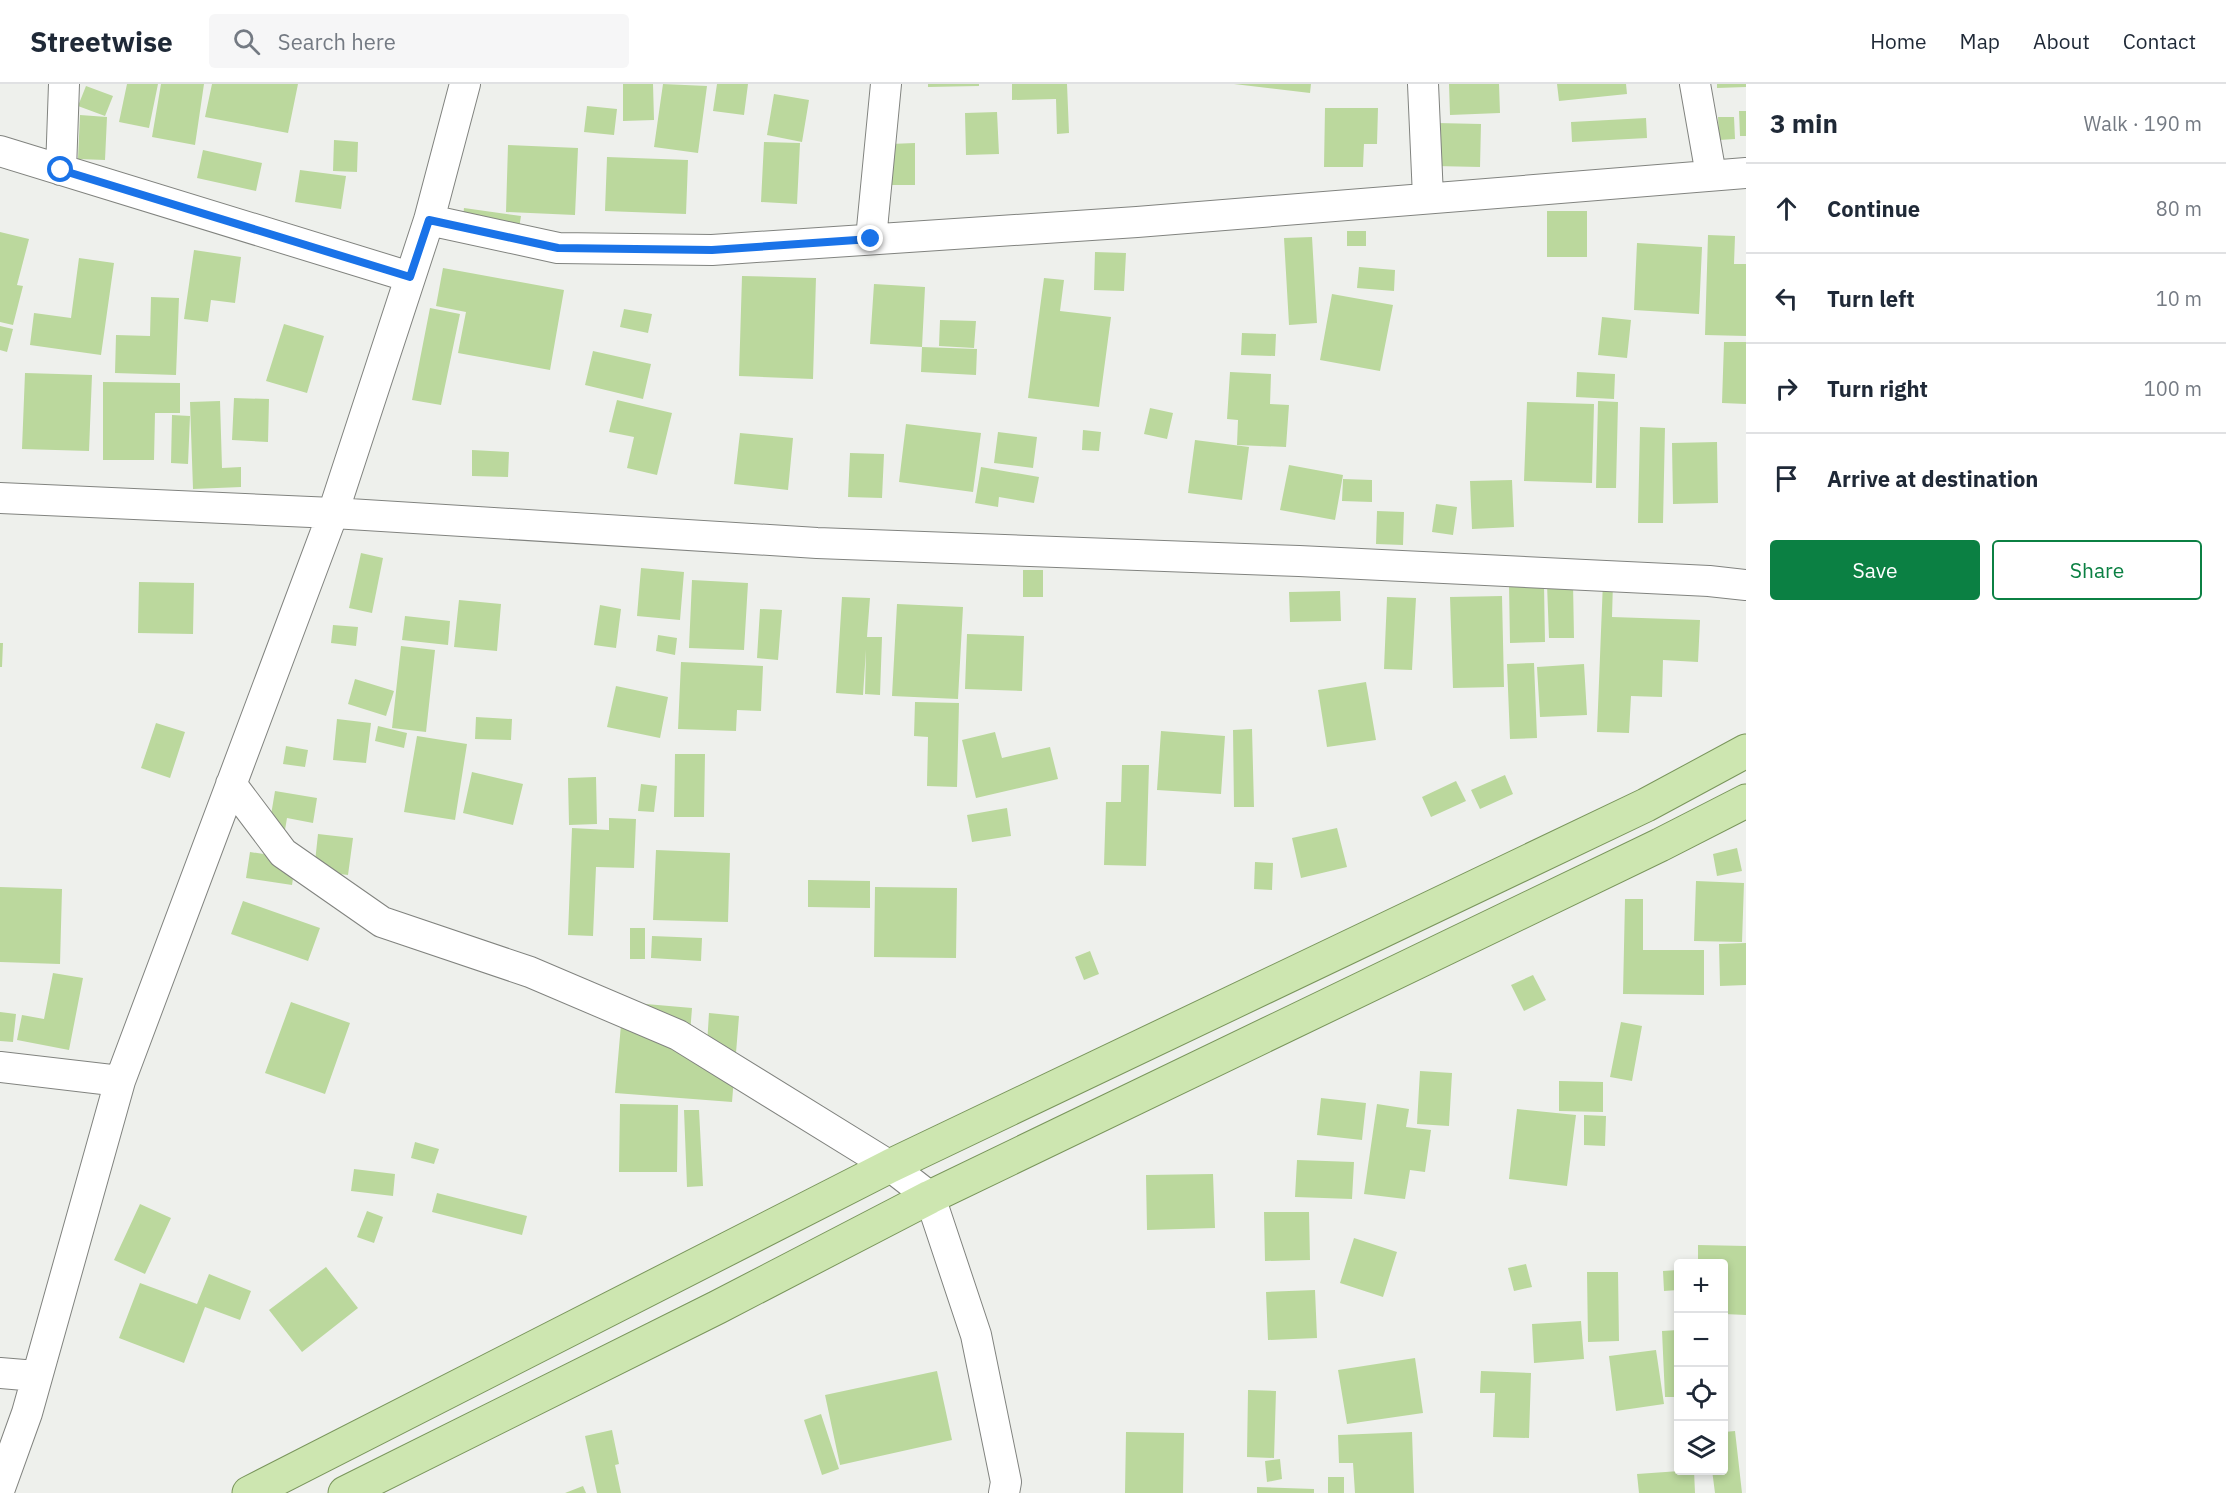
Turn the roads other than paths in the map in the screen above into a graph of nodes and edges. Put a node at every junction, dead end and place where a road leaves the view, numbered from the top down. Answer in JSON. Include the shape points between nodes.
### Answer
{"nodes":[{"id":1,"x":64,"y":84,"type":"edge"},
{"id":2,"x":465,"y":84,"type":"edge"},
{"id":3,"x":886,"y":84,"type":"edge"},
{"id":4,"x":1424,"y":84,"type":"edge"},
{"id":5,"x":1695,"y":84,"type":"edge"},
{"id":6,"x":0,"y":152,"type":"edge"},
{"id":7,"x":61,"y":170,"type":"junction"},
{"id":8,"x":1746,"y":173,"type":"edge"},
{"id":9,"x":1711,"y":175,"type":"junction"},
{"id":10,"x":1428,"y":197,"type":"junction"},
{"id":11,"x":429,"y":220,"type":"junction"},
{"id":12,"x":871,"y":239,"type":"junction"},
{"id":13,"x":410,"y":277,"type":"junction"},
{"id":14,"x":0,"y":498,"type":"edge"},
{"id":15,"x":333,"y":513,"type":"junction"},
{"id":16,"x":1746,"y":585,"type":"edge"},
{"id":17,"x":1746,"y":751,"type":"edge"},
{"id":18,"x":231,"y":784,"type":"junction"},
{"id":19,"x":1746,"y":801,"type":"edge"},
{"id":20,"x":0,"y":1067,"type":"edge"},
{"id":21,"x":120,"y":1082,"type":"junction"},
{"id":22,"x":890,"y":1166,"type":"junction"},
{"id":23,"x":930,"y":1197,"type":"junction"},
{"id":24,"x":0,"y":1373,"type":"edge"},
{"id":25,"x":36,"y":1376,"type":"junction"},
{"id":26,"x":0,"y":1488,"type":"edge"},
{"id":27,"x":249,"y":1493,"type":"edge"},
{"id":28,"x":345,"y":1493,"type":"edge"},
{"id":29,"x":1004,"y":1493,"type":"edge"}],
"edges":[{"from":1,"to":7,"type":"street"},
{"from":2,"to":11,"type":"street"},
{"from":3,"to":12,"type":"street"},
{"from":4,"to":10,"type":"street"},
{"from":5,"to":9,"type":"street"},
{"from":6,"to":7,"type":"street"},
{"from":7,"to":13,"type":"street"},
{"from":8,"to":9,"type":"street"},
{"from":9,"to":10,"type":"street"},
{"from":10,"to":12,"type":"street","via":[[1137,222]]},
{"from":11,"to":12,"type":"street","via":[[558,248],[712,250]]},
{"from":11,"to":13,"type":"street"},
{"from":13,"to":15,"type":"street"},
{"from":14,"to":15,"type":"street"},
{"from":15,"to":16,"type":"street","via":[[817,543],[1323,562]]},
{"from":15,"to":18,"type":"street"},
{"from":17,"to":22,"type":"main road","via":[[1635,810]]},
{"from":18,"to":21,"type":"street"},
{"from":18,"to":22,"type":"street","via":[[283,853],[382,922],[530,972],[678,1035]]},
{"from":19,"to":23,"type":"main road"},
{"from":20,"to":21,"type":"street"},
{"from":21,"to":25,"type":"street"},
{"from":22,"to":23,"type":"street"},
{"from":22,"to":27,"type":"main road"},
{"from":23,"to":28,"type":"main road"},
{"from":23,"to":29,"type":"street","via":[[976,1335],[1006,1482]]},
{"from":24,"to":25,"type":"street"},
{"from":25,"to":26,"type":"street"}]}
